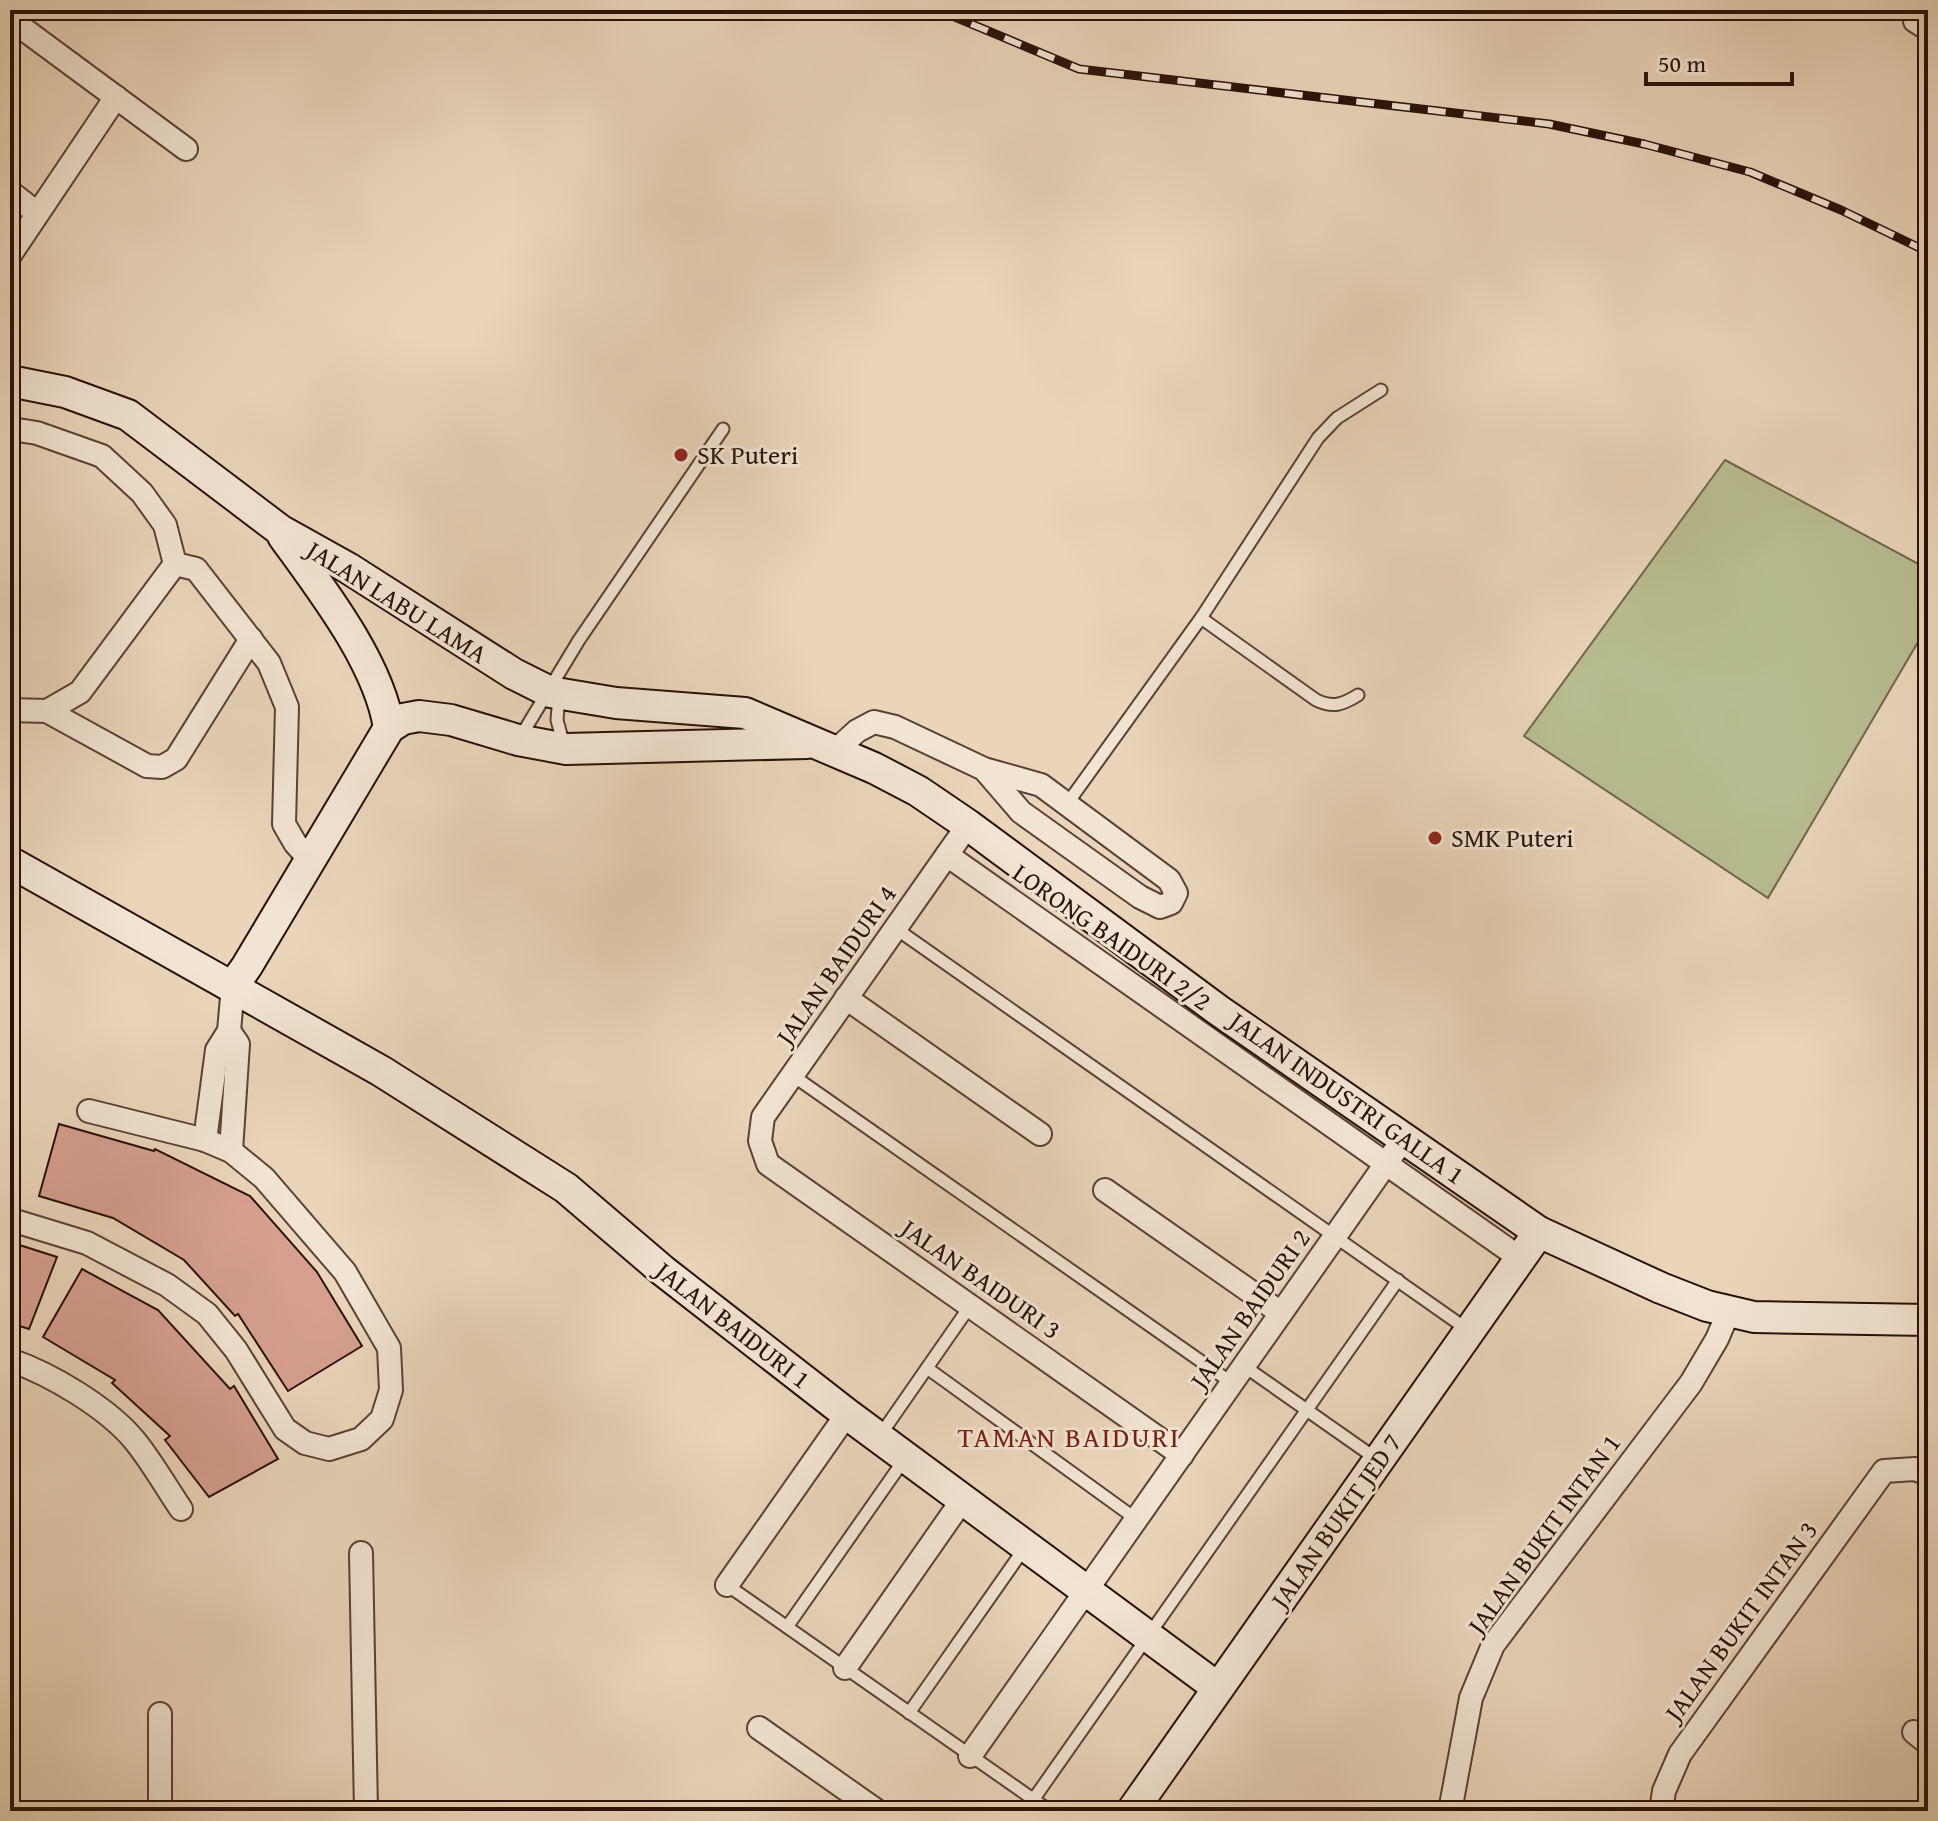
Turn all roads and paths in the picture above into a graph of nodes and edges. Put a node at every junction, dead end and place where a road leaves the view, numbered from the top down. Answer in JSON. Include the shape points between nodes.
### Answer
{"nodes":[{"id":1,"x":10,"y":19,"type":"edge"},
{"id":2,"x":116,"y":97,"type":"junction"},
{"id":3,"x":186,"y":149,"type":"dead end"},
{"id":4,"x":10,"y":192,"type":"edge"},
{"id":5,"x":37,"y":213,"type":"junction"},
{"id":6,"x":10,"y":255,"type":"edge"},
{"id":7,"x":10,"y":381,"type":"edge"},
{"id":8,"x":1381,"y":390,"type":"dead end"},
{"id":9,"x":723,"y":429,"type":"dead end"},
{"id":10,"x":10,"y":435,"type":"edge"},
{"id":11,"x":280,"y":530,"type":"junction"},
{"id":12,"x":175,"y":564,"type":"junction"},
{"id":13,"x":1201,"y":618,"type":"junction"},
{"id":14,"x":251,"y":639,"type":"junction"},
{"id":15,"x":554,"y":693,"type":"junction"},
{"id":16,"x":1358,"y":695,"type":"dead end"},
{"id":17,"x":10,"y":710,"type":"edge"},
{"id":18,"x":47,"y":711,"type":"junction"},
{"id":19,"x":389,"y":728,"type":"junction"},
{"id":20,"x":518,"y":740,"type":"junction"},
{"id":21,"x":826,"y":747,"type":"junction"},
{"id":22,"x":566,"y":749,"type":"junction"},
{"id":23,"x":984,"y":769,"type":"junction"},
{"id":24,"x":1067,"y":804,"type":"junction"},
{"id":25,"x":968,"y":825,"type":"junction"},
{"id":26,"x":947,"y":855,"type":"junction"},
{"id":27,"x":311,"y":861,"type":"junction"},
{"id":28,"x":10,"y":862,"type":"edge"},
{"id":29,"x":895,"y":928,"type":"junction"},
{"id":30,"x":233,"y":986,"type":"junction"},
{"id":31,"x":846,"y":998,"type":"junction"},
{"id":32,"x":229,"y":1031,"type":"junction"},
{"id":33,"x":792,"y":1075,"type":"junction"},
{"id":34,"x":89,"y":1111,"type":"dead end"},
{"id":35,"x":1040,"y":1134,"type":"dead end"},
{"id":36,"x":1404,"y":1138,"type":"junction"},
{"id":37,"x":205,"y":1140,"type":"junction"},
{"id":38,"x":760,"y":1141,"type":"joint"},
{"id":39,"x":231,"y":1151,"type":"junction"},
{"id":40,"x":1386,"y":1164,"type":"junction"},
{"id":41,"x":1105,"y":1190,"type":"dead end"},
{"id":42,"x":10,"y":1222,"type":"edge"},
{"id":43,"x":1539,"y":1232,"type":"junction"},
{"id":44,"x":1335,"y":1237,"type":"junction"},
{"id":45,"x":1520,"y":1258,"type":"junction"},
{"id":46,"x":1398,"y":1280,"type":"junction"},
{"id":47,"x":970,"y":1306,"type":"junction"},
{"id":48,"x":1729,"y":1311,"type":"junction"},
{"id":49,"x":1281,"y":1313,"type":"junction"},
{"id":50,"x":1928,"y":1320,"type":"edge"},
{"id":51,"x":1469,"y":1331,"type":"junction"},
{"id":52,"x":10,"y":1360,"type":"edge"},
{"id":53,"x":927,"y":1368,"type":"junction"},
{"id":54,"x":1238,"y":1375,"type":"junction"},
{"id":55,"x":1307,"y":1410,"type":"junction"},
{"id":56,"x":847,"y":1414,"type":"junction"},
{"id":57,"x":878,"y":1437,"type":"junction"},
{"id":58,"x":1182,"y":1455,"type":"junction"},
{"id":59,"x":906,"y":1457,"type":"junction"},
{"id":60,"x":1379,"y":1460,"type":"junction"},
{"id":61,"x":1928,"y":1474,"type":"edge"},
{"id":62,"x":963,"y":1499,"type":"junction"},
{"id":63,"x":181,"y":1509,"type":"dead end"},
{"id":64,"x":1136,"y":1519,"type":"junction"},
{"id":65,"x":1026,"y":1546,"type":"junction"},
{"id":66,"x":361,"y":1553,"type":"dead end"},
{"id":67,"x":727,"y":1585,"type":"joint"},
{"id":68,"x":1086,"y":1591,"type":"junction"},
{"id":69,"x":787,"y":1627,"type":"junction"},
{"id":70,"x":1148,"y":1636,"type":"junction"},
{"id":71,"x":845,"y":1668,"type":"junction"},
{"id":72,"x":1218,"y":1688,"type":"junction"},
{"id":73,"x":909,"y":1713,"type":"junction"},
{"id":74,"x":160,"y":1714,"type":"dead end"},
{"id":75,"x":759,"y":1728,"type":"dead end"},
{"id":76,"x":970,"y":1756,"type":"junction"},
{"id":77,"x":1033,"y":1800,"type":"junction"},
{"id":78,"x":870,"y":1809,"type":"edge"},
{"id":79,"x":160,"y":1811,"type":"edge"},
{"id":80,"x":366,"y":1811,"type":"edge"},
{"id":81,"x":1050,"y":1811,"type":"edge"},
{"id":82,"x":1132,"y":1811,"type":"edge"},
{"id":83,"x":1450,"y":1811,"type":"edge"},
{"id":84,"x":1661,"y":1811,"type":"edge"}],
"edges":[{"from":1,"to":2,"type":"street"},
{"from":2,"to":3,"type":"street"},
{"from":2,"to":5,"type":"street"},
{"from":4,"to":5,"type":"street"},
{"from":5,"to":6,"type":"street"},
{"from":7,"to":11,"type":"main road","name":"JALAN LABU LAMA","via":[[65,392],[128,415]]},
{"from":8,"to":13,"type":"lane","via":[[1337,418],[1318,438]]},
{"from":9,"to":15,"type":"lane","via":[[565,664]]},
{"from":10,"to":12,"type":"street","via":[[18,430],[37,433],[102,456],[142,493],[165,525]]},
{"from":11,"to":15,"type":"main road","name":"JALAN LABU LAMA","via":[[514,674]]},
{"from":11,"to":19,"type":"main road","via":[[361,654],[385,703]]},
{"from":12,"to":14,"type":"street","via":[[196,569]]},
{"from":12,"to":18,"type":"street","via":[[80,692]]},
{"from":13,"to":16,"type":"lane","via":[[1316,700],[1330,706]]},
{"from":13,"to":24,"type":"lane"},
{"from":14,"to":18,"type":"street","via":[[176,759],[162,767],[147,766]]},
{"from":14,"to":27,"type":"street","via":[[269,663],[287,707],[284,824]]},
{"from":15,"to":20,"type":"lane"},
{"from":15,"to":21,"type":"main road","name":"JALAN LABU LAMA","via":[[745,713]]},
{"from":15,"to":22,"type":"lane"},
{"from":17,"to":18,"type":"street"},
{"from":19,"to":20,"type":"main road","via":[[419,716]]},
{"from":19,"to":27,"type":"main road"},
{"from":20,"to":22,"type":"main road"},
{"from":21,"to":22,"type":"main road"},
{"from":21,"to":23,"type":"street","via":[[874,722]]},
{"from":21,"to":25,"type":"main road","name":"JALAN INDUSTRI GALLA 1","via":[[918,791]]},
{"from":23,"to":24,"type":"street","via":[[1041,785]]},
{"from":23,"to":24,"type":"street","via":[[1021,812],[1140,897],[1160,907],[1171,903],[1176,893],[1169,880]]},
{"from":25,"to":26,"type":"street","name":"JALAN BAIDURI 4"},
{"from":25,"to":36,"type":"main road","name":"JALAN INDUSTRI GALLA 1","via":[[1218,1010]]},
{"from":26,"to":29,"type":"street","name":"JALAN BAIDURI 4"},
{"from":26,"to":40,"type":"street","name":"LORONG BAIDURI 2/2"},
{"from":27,"to":30,"type":"main road"},
{"from":28,"to":30,"type":"main road","name":"JALAN BAIDURI 1"},
{"from":29,"to":31,"type":"street","name":"JALAN BAIDURI 4"},
{"from":29,"to":44,"type":"lane"},
{"from":30,"to":32,"type":"street"},
{"from":30,"to":56,"type":"main road","name":"JALAN BAIDURI 1","via":[[381,1071],[566,1188]]},
{"from":31,"to":33,"type":"street","name":"JALAN BAIDURI 4"},
{"from":31,"to":35,"type":"street"},
{"from":32,"to":37,"type":"street","via":[[217,1050]]},
{"from":32,"to":39,"type":"street","via":[[238,1044]]},
{"from":33,"to":38,"type":"street","name":"JALAN BAIDURI 4","via":[[763,1117]]},
{"from":33,"to":54,"type":"lane"},
{"from":34,"to":37,"type":"street"},
{"from":36,"to":40,"type":"street","name":"JALAN BAIDURI 2"},
{"from":36,"to":43,"type":"main road","name":"JALAN INDUSTRI GALLA 1"},
{"from":37,"to":39,"type":"street"},
{"from":38,"to":47,"type":"street","name":"JALAN BAIDURI 3","via":[[768,1164]]},
{"from":39,"to":42,"type":"street","via":[[264,1178],[345,1272],[389,1348],[391,1390],[382,1419],[361,1439],[329,1449],[305,1443],[285,1429],[207,1314],[167,1285],[87,1243]]},
{"from":40,"to":44,"type":"street","name":"JALAN BAIDURI 2"},
{"from":40,"to":45,"type":"street","name":"LORONG BAIDURI 2/2"},
{"from":41,"to":49,"type":"street"},
{"from":43,"to":45,"type":"main road","name":"JALAN BUKIT JED 7"},
{"from":43,"to":48,"type":"main road","name":"JALAN INDUSTRI GALLA 1","via":[[1661,1288]]},
{"from":44,"to":46,"type":"lane"},
{"from":44,"to":49,"type":"street","name":"JALAN BAIDURI 2"},
{"from":45,"to":51,"type":"main road","name":"JALAN BUKIT JED 7"},
{"from":46,"to":51,"type":"lane"},
{"from":46,"to":55,"type":"lane"},
{"from":47,"to":53,"type":"lane"},
{"from":47,"to":58,"type":"street","name":"JALAN BAIDURI 3"},
{"from":48,"to":50,"type":"main road","name":"JALAN INDUSTRI GALLA 1","via":[[1805,1320]]},
{"from":48,"to":83,"type":"street","name":"JALAN BUKIT INTAN 1","via":[[1691,1383],[1493,1645],[1471,1698]]},
{"from":49,"to":54,"type":"street","name":"JALAN BAIDURI 2"},
{"from":51,"to":60,"type":"main road","name":"JALAN BUKIT JED 7"},
{"from":52,"to":63,"type":"street","via":[[102,1411],[134,1440]]},
{"from":53,"to":57,"type":"lane"},
{"from":53,"to":64,"type":"lane"},
{"from":54,"to":55,"type":"lane"},
{"from":54,"to":58,"type":"street","name":"JALAN BAIDURI 2"},
{"from":55,"to":60,"type":"lane"},
{"from":55,"to":70,"type":"lane"},
{"from":56,"to":57,"type":"main road","name":"JALAN BAIDURI 1"},
{"from":56,"to":67,"type":"street"},
{"from":57,"to":59,"type":"main road","name":"JALAN BAIDURI 1"},
{"from":58,"to":64,"type":"street","name":"JALAN BAIDURI 2"},
{"from":59,"to":62,"type":"main road","name":"JALAN BAIDURI 1"},
{"from":59,"to":69,"type":"lane"},
{"from":60,"to":72,"type":"main road","name":"JALAN BUKIT JED 7"},
{"from":61,"to":84,"type":"street","name":"JALAN BUKIT INTAN 3","via":[[1915,1469],[1884,1471],[1680,1754]]},
{"from":62,"to":65,"type":"main road","name":"JALAN BAIDURI 1"},
{"from":62,"to":71,"type":"street"},
{"from":64,"to":68,"type":"street","name":"JALAN BAIDURI 2"},
{"from":65,"to":68,"type":"main road","name":"JALAN BAIDURI 1"},
{"from":65,"to":73,"type":"lane"},
{"from":66,"to":80,"type":"street"},
{"from":67,"to":69,"type":"lane"},
{"from":68,"to":70,"type":"main road","name":"JALAN BAIDURI 1"},
{"from":68,"to":76,"type":"street","name":"JALAN BAIDURI 2"},
{"from":69,"to":71,"type":"lane"},
{"from":70,"to":72,"type":"main road","name":"JALAN BAIDURI 1"},
{"from":70,"to":77,"type":"lane"},
{"from":71,"to":73,"type":"lane"},
{"from":72,"to":82,"type":"main road","name":"JALAN BUKIT JED 7"},
{"from":73,"to":76,"type":"lane"},
{"from":74,"to":79,"type":"street"},
{"from":75,"to":78,"type":"street"},
{"from":76,"to":77,"type":"lane"},
{"from":77,"to":81,"type":"lane"}]}
